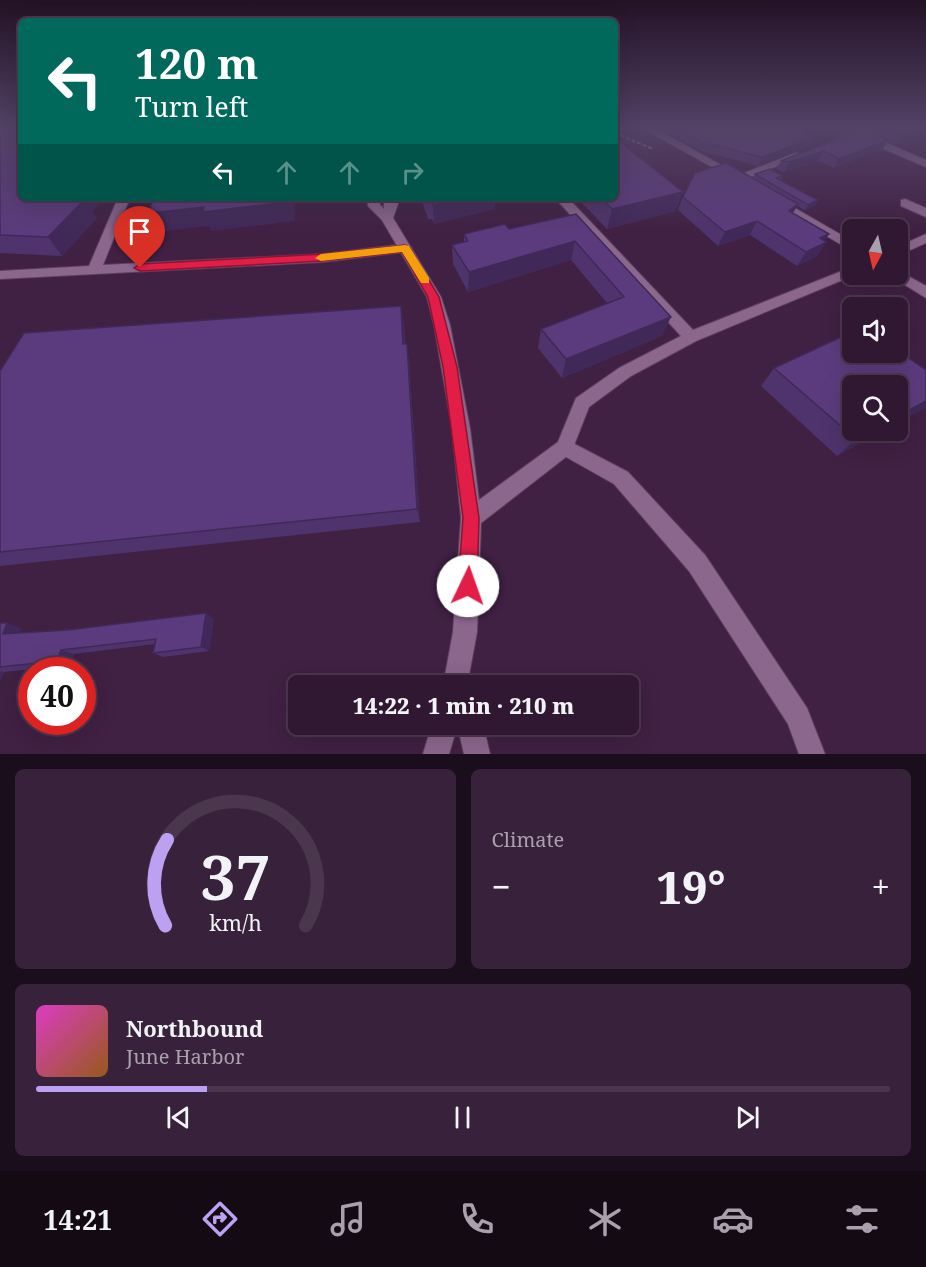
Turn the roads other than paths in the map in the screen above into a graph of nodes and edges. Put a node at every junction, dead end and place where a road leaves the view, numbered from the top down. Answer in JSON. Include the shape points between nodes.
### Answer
{"nodes":[{"id":1,"x":709,"y":162,"type":"edge"},
{"id":2,"x":779,"y":162,"type":"edge"},
{"id":3,"x":739,"y":178,"type":"junction"},
{"id":4,"x":123,"y":201,"type":"edge"},
{"id":5,"x":373,"y":201,"type":"edge"},
{"id":6,"x":391,"y":201,"type":"edge"},
{"id":7,"x":564,"y":201,"type":"edge"},
{"id":8,"x":904,"y":203,"type":"dead end"},
{"id":9,"x":926,"y":213,"type":"edge"},
{"id":10,"x":387,"y":218,"type":"junction"},
{"id":11,"x":926,"y":238,"type":"edge"},
{"id":12,"x":842,"y":241,"type":"edge"},
{"id":13,"x":908,"y":247,"type":"edge"},
{"id":14,"x":405,"y":248,"type":"junction"},
{"id":15,"x":94,"y":270,"type":"junction"},
{"id":16,"x":0,"y":275,"type":"edge"},
{"id":17,"x":842,"y":276,"type":"edge"},
{"id":18,"x":908,"y":281,"type":"edge"},
{"id":19,"x":926,"y":293,"type":"edge"},
{"id":20,"x":691,"y":337,"type":"junction"},
{"id":21,"x":566,"y":447,"type":"junction"},
{"id":22,"x":471,"y":518,"type":"junction"},
{"id":23,"x":457,"y":675,"type":"edge"},
{"id":24,"x":442,"y":735,"type":"edge"},
{"id":25,"x":473,"y":735,"type":"edge"},
{"id":26,"x":436,"y":754,"type":"edge"},
{"id":27,"x":477,"y":754,"type":"edge"},
{"id":28,"x":812,"y":754,"type":"edge"}],
"edges":[{"from":1,"to":3,"type":"street"},
{"from":2,"to":3,"type":"street"},
{"from":3,"to":12,"type":"street"},
{"from":4,"to":15,"type":"street"},
{"from":5,"to":10,"type":"street"},
{"from":6,"to":10,"type":"street"},
{"from":7,"to":20,"type":"street"},
{"from":8,"to":9,"type":"street"},
{"from":10,"to":14,"type":"street"},
{"from":11,"to":13,"type":"street"},
{"from":14,"to":15,"type":"street","via":[[323,258]]},
{"from":14,"to":22,"type":"street","via":[[434,297],[442,325]]},
{"from":15,"to":16,"type":"street"},
{"from":17,"to":20,"type":"street"},
{"from":18,"to":19,"type":"street"},
{"from":20,"to":21,"type":"street","via":[[625,372],[582,403]]},
{"from":21,"to":22,"type":"street"},
{"from":21,"to":28,"type":"street","via":[[621,478],[697,563],[798,717]]},
{"from":22,"to":23,"type":"street","via":[[465,632]]},
{"from":24,"to":26,"type":"street"},
{"from":25,"to":27,"type":"street"}]}
